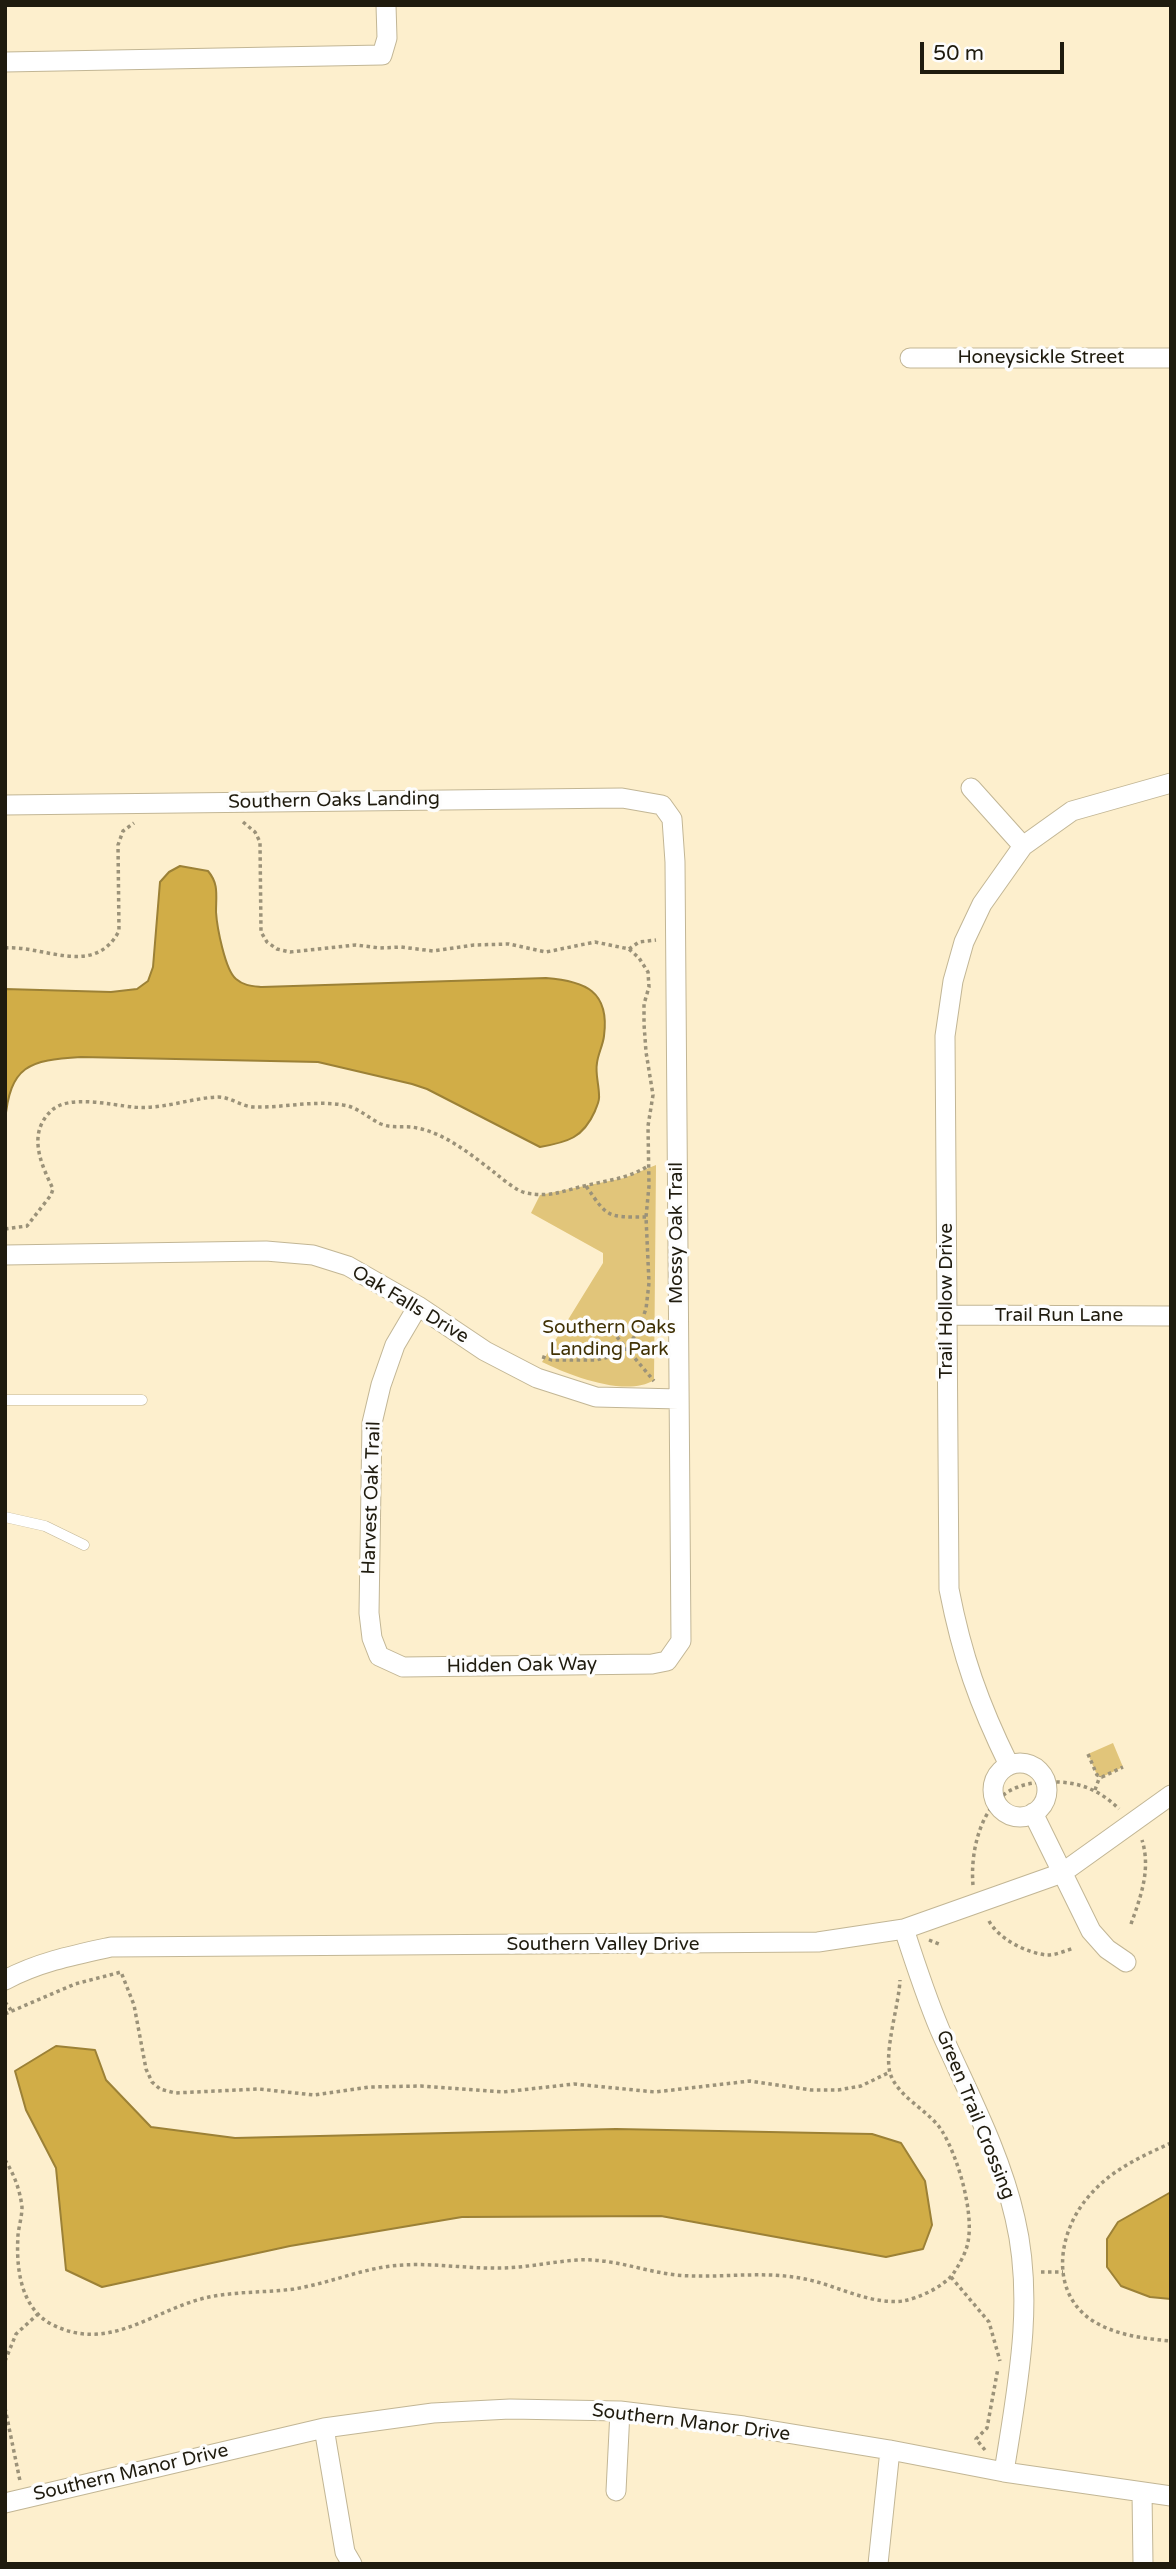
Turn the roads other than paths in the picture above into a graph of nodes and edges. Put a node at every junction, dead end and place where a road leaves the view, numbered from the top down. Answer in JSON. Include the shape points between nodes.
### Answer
{"nodes":[{"id":1,"x":386,"y":5,"type":"edge"},
{"id":2,"x":5,"y":62,"type":"edge"},
{"id":3,"x":910,"y":358,"type":"dead end"},
{"id":4,"x":1171,"y":358,"type":"edge"},
{"id":5,"x":1171,"y":783,"type":"edge"},
{"id":6,"x":971,"y":788,"type":"dead end"},
{"id":7,"x":5,"y":805,"type":"edge"},
{"id":8,"x":662,"y":805,"type":"joint"},
{"id":9,"x":1023,"y":846,"type":"junction"},
{"id":10,"x":5,"y":1255,"type":"edge"},
{"id":11,"x":418,"y":1306,"type":"junction"},
{"id":12,"x":948,"y":1315,"type":"junction"},
{"id":13,"x":1171,"y":1316,"type":"edge"},
{"id":14,"x":674,"y":1399,"type":"junction"},
{"id":15,"x":142,"y":1400,"type":"dead end"},
{"id":16,"x":5,"y":1401,"type":"edge"},
{"id":17,"x":5,"y":1517,"type":"edge"},
{"id":18,"x":84,"y":1545,"type":"dead end"},
{"id":19,"x":379,"y":1656,"type":"joint"},
{"id":20,"x":667,"y":1661,"type":"joint"},
{"id":21,"x":1009,"y":1765,"type":"junction"},
{"id":22,"x":1171,"y":1795,"type":"edge"},
{"id":23,"x":1033,"y":1813,"type":"junction"},
{"id":24,"x":1062,"y":1874,"type":"junction"},
{"id":25,"x":904,"y":1929,"type":"junction"},
{"id":26,"x":1126,"y":1962,"type":"dead end"},
{"id":27,"x":5,"y":1980,"type":"edge"},
{"id":28,"x":620,"y":2411,"type":"junction"},
{"id":29,"x":324,"y":2428,"type":"junction"},
{"id":30,"x":890,"y":2450,"type":"junction"},
{"id":31,"x":1004,"y":2472,"type":"junction"},
{"id":32,"x":616,"y":2491,"type":"dead end"},
{"id":33,"x":1142,"y":2493,"type":"junction"},
{"id":34,"x":1171,"y":2496,"type":"edge"},
{"id":35,"x":15,"y":2501,"type":"edge"},
{"id":36,"x":352,"y":2564,"type":"edge"},
{"id":37,"x":878,"y":2564,"type":"edge"},
{"id":38,"x":1143,"y":2564,"type":"edge"}],
"edges":[{"from":1,"to":2,"type":"street","via":[[387,38],[382,55]]},
{"from":3,"to":4,"type":"street","name":"Honeysickle Street"},
{"from":5,"to":9,"type":"street","name":"Trail Hollow Drive","via":[[1072,811]]},
{"from":6,"to":9,"type":"street"},
{"from":7,"to":8,"type":"street","name":"Southern Oaks Landing","via":[[622,798]]},
{"from":8,"to":14,"type":"street","name":"Mossy Oak Trail","via":[[672,819],[675,939]]},
{"from":9,"to":12,"type":"street","name":"Trail Hollow Drive","via":[[982,904],[953,981],[945,1036]]},
{"from":10,"to":11,"type":"street","name":"Oak Falls Drive","via":[[266,1251],[313,1255],[348,1266]]},
{"from":11,"to":14,"type":"street","name":"Oak Falls Drive","via":[[485,1351],[537,1378],[596,1397]]},
{"from":11,"to":19,"type":"street","name":"Harvest Oak Trail","via":[[395,1345],[372,1423],[369,1613]]},
{"from":12,"to":13,"type":"street","name":"Trail Run Lane"},
{"from":12,"to":21,"type":"street","name":"Trail Hollow Drive","via":[[950,1589],[960,1642],[980,1704]]},
{"from":14,"to":20,"type":"street","name":"Mossy Oak Trail","via":[[681,1641]]},
{"from":15,"to":16,"type":"lane"},
{"from":17,"to":18,"type":"lane","via":[[45,1526]]},
{"from":19,"to":20,"type":"street","name":"Hidden Oak Way","via":[[403,1667]]},
{"from":21,"to":23,"type":"street","via":[[1027,1764],[1042,1774],[1047,1791]]},
{"from":21,"to":23,"type":"street","via":[[993,1785],[996,1802],[1016,1817]]},
{"from":22,"to":24,"type":"street","name":"Southern Valley Drive"},
{"from":23,"to":24,"type":"street"},
{"from":24,"to":25,"type":"street","name":"Southern Valley Drive"},
{"from":24,"to":26,"type":"street","via":[[1091,1931]]},
{"from":25,"to":27,"type":"street","name":"Southern Valley Drive","via":[[818,1942],[111,1947],[63,1957]]},
{"from":25,"to":31,"type":"street","name":"Green Trail Crossing","via":[[939,2026],[1003,2175],[1016,2220],[1024,2312],[1021,2367]]},
{"from":28,"to":29,"type":"street","name":"Southern Manor Drive","via":[[433,2413]]},
{"from":28,"to":30,"type":"street","name":"Southern Manor Drive"},
{"from":28,"to":32,"type":"street"},
{"from":29,"to":35,"type":"street","name":"Southern Manor Drive"},
{"from":29,"to":36,"type":"street","via":[[345,2552]]},
{"from":30,"to":31,"type":"street","name":"Southern Manor Drive"},
{"from":30,"to":37,"type":"street"},
{"from":31,"to":33,"type":"street","name":"Southern Manor Drive"},
{"from":33,"to":34,"type":"street","name":"Southern Manor Drive"},
{"from":33,"to":38,"type":"street"}]}
